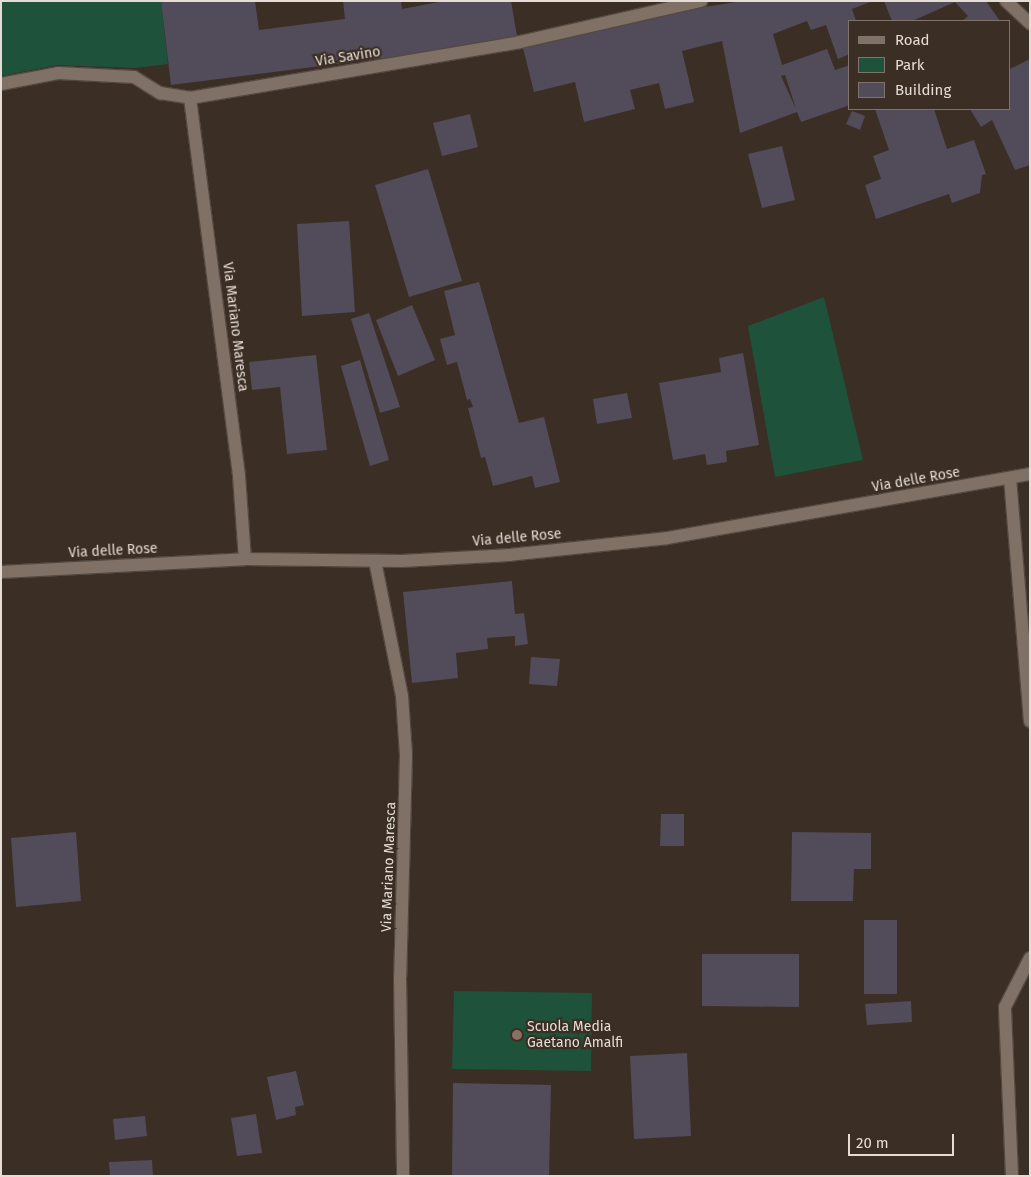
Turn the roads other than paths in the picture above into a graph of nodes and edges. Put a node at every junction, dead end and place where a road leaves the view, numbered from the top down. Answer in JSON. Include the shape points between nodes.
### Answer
{"nodes":[{"id":1,"x":701,"y":1,"type":"edge"},
{"id":2,"x":1006,"y":1,"type":"edge"},
{"id":3,"x":1030,"y":24,"type":"edge"},
{"id":4,"x":1,"y":84,"type":"edge"},
{"id":5,"x":190,"y":98,"type":"junction"},
{"id":6,"x":1030,"y":474,"type":"edge"},
{"id":7,"x":1010,"y":478,"type":"junction"},
{"id":8,"x":246,"y":559,"type":"junction"},
{"id":9,"x":375,"y":561,"type":"junction"},
{"id":10,"x":1,"y":572,"type":"edge"},
{"id":11,"x":1030,"y":721,"type":"edge"},
{"id":12,"x":1030,"y":958,"type":"edge"},
{"id":13,"x":403,"y":1176,"type":"edge"},
{"id":14,"x":1012,"y":1176,"type":"edge"}],
"edges":[{"from":1,"to":5,"type":"street","name":"Via Savino","via":[[502,45]]},
{"from":2,"to":3,"type":"street"},
{"from":4,"to":5,"type":"street","name":"Via Savino","via":[[58,73],[134,77],[160,93]]},
{"from":5,"to":8,"type":"street","name":"Via Mariano Maresca"},
{"from":6,"to":7,"type":"street","name":"Via delle Rose"},
{"from":7,"to":9,"type":"street","name":"Via delle Rose","via":[[649,541]]},
{"from":7,"to":11,"type":"street"},
{"from":8,"to":9,"type":"street","name":"Via delle Rose"},
{"from":8,"to":10,"type":"street","name":"Via delle Rose"},
{"from":9,"to":13,"type":"street","name":"Via Mariano Maresca","via":[[402,696],[406,755],[400,977]]},
{"from":12,"to":14,"type":"street","via":[[1005,1007]]}]}
